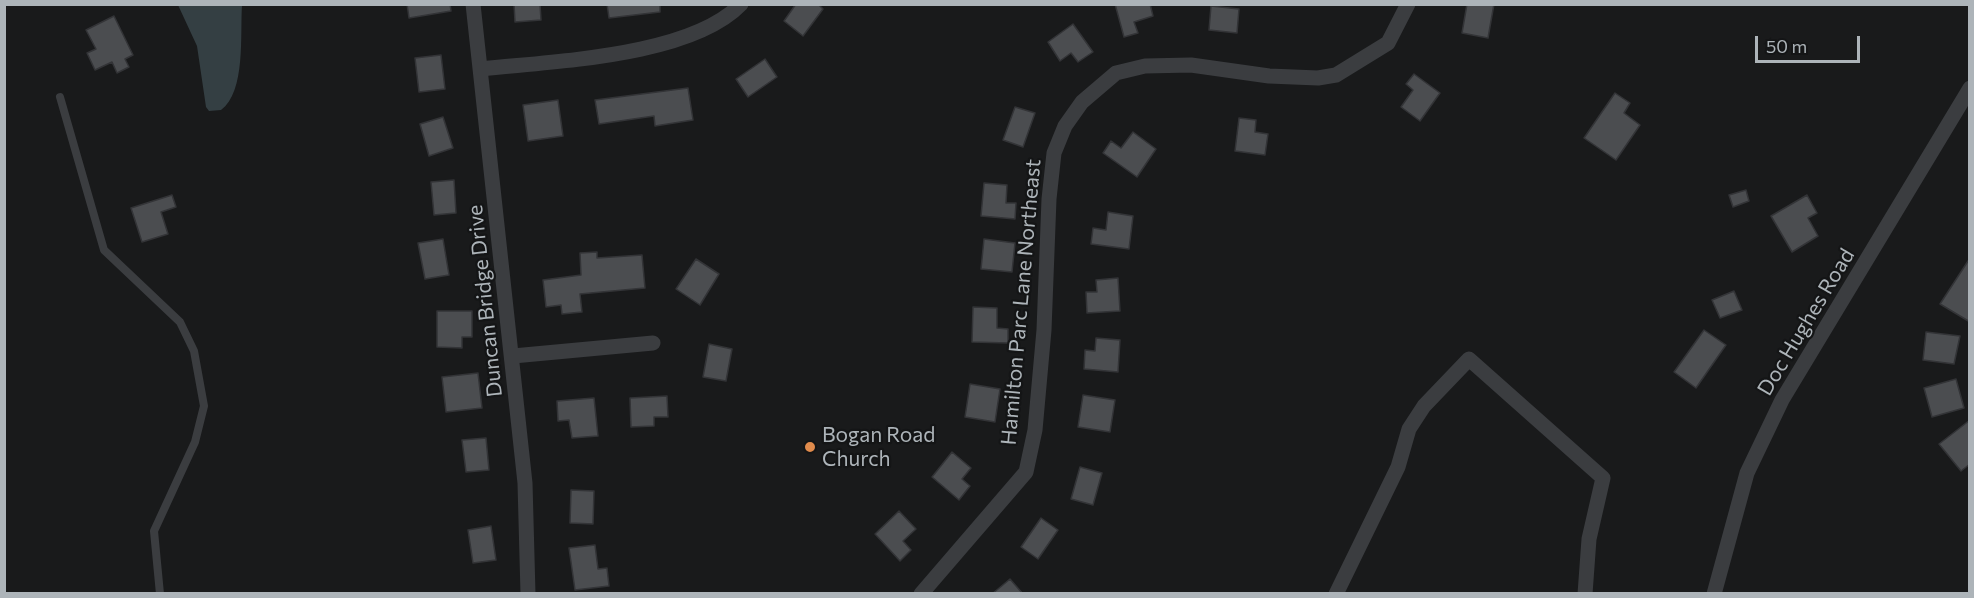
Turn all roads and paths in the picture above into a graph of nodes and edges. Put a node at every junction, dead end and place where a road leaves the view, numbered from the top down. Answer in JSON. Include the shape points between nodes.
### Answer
{"nodes":[{"id":1,"x":473,"y":4,"type":"edge"},
{"id":2,"x":741,"y":4,"type":"edge"},
{"id":3,"x":1408,"y":4,"type":"edge"},
{"id":4,"x":481,"y":69,"type":"junction"},
{"id":5,"x":1970,"y":88,"type":"edge"},
{"id":6,"x":60,"y":97,"type":"dead end"},
{"id":7,"x":653,"y":343,"type":"dead end"},
{"id":8,"x":513,"y":356,"type":"junction"},
{"id":9,"x":160,"y":594,"type":"edge"},
{"id":10,"x":528,"y":594,"type":"edge"},
{"id":11,"x":921,"y":594,"type":"edge"},
{"id":12,"x":1336,"y":594,"type":"edge"},
{"id":13,"x":1586,"y":594,"type":"edge"},
{"id":14,"x":1714,"y":594,"type":"edge"}],
"edges":[{"from":1,"to":4,"type":"street","name":"Duncan Bridge Drive"},
{"from":2,"to":4,"type":"street","via":[[702,30],[659,45]]},
{"from":3,"to":11,"type":"street","name":"Hamilton Parc Lane Northeast","via":[[1388,43],[1336,75],[1269,76],[1191,65],[1145,66],[1116,74],[1082,102],[1065,126],[1054,153],[1044,330],[1026,472]]},
{"from":4,"to":8,"type":"street","name":"Duncan Bridge Drive"},
{"from":5,"to":14,"type":"street","name":"Doc Hughes Road","via":[[1782,400],[1747,473]]},
{"from":6,"to":9,"type":"lane","via":[[104,250],[180,322],[194,351],[204,406],[195,442],[154,531]]},
{"from":7,"to":8,"type":"street"},
{"from":8,"to":10,"type":"street","name":"Duncan Bridge Drive","via":[[525,483]]},
{"from":12,"to":13,"type":"street","via":[[1398,467],[1409,429],[1424,405],[1469,359],[1603,478],[1589,539]]}]}
